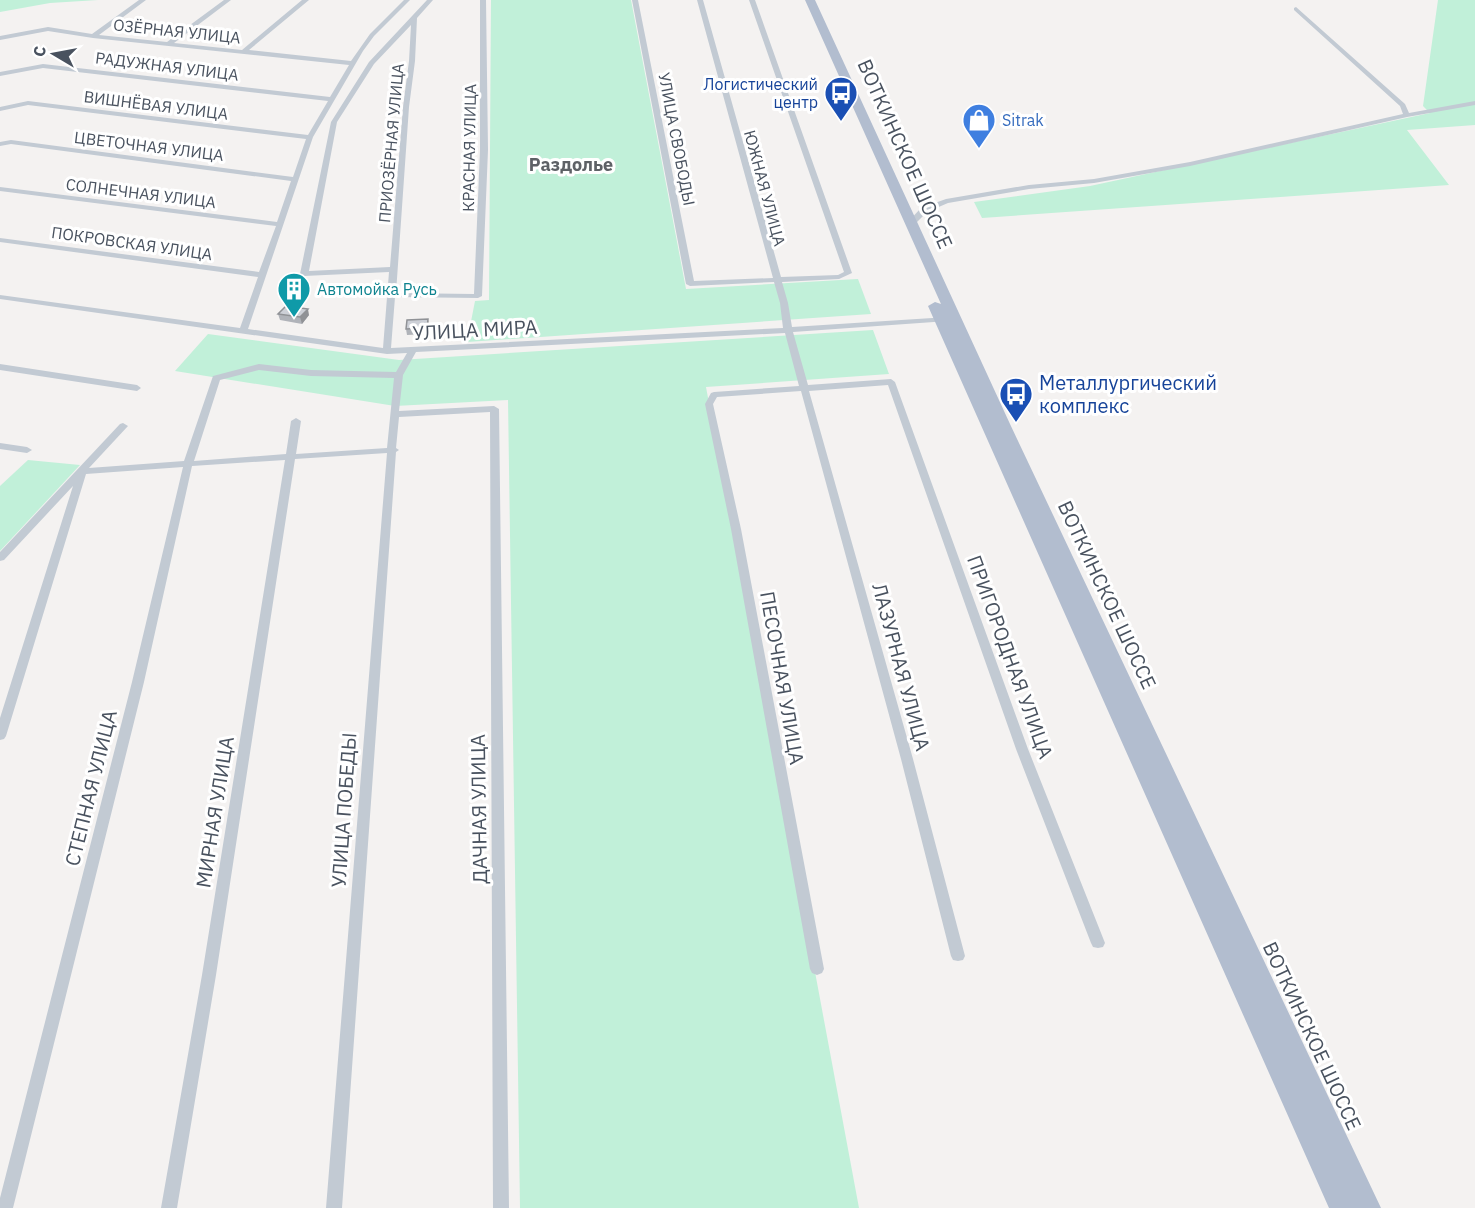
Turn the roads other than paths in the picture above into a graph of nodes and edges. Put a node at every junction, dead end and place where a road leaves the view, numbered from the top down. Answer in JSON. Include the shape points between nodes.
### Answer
{"nodes":[{"id":1,"x":143,"y":0,"type":"edge"},
{"id":2,"x":228,"y":0,"type":"edge"},
{"id":3,"x":306,"y":0,"type":"edge"},
{"id":4,"x":407,"y":0,"type":"edge"},
{"id":5,"x":430,"y":0,"type":"edge"},
{"id":6,"x":483,"y":0,"type":"edge"},
{"id":7,"x":635,"y":0,"type":"edge"},
{"id":8,"x":700,"y":0,"type":"edge"},
{"id":9,"x":752,"y":0,"type":"edge"},
{"id":10,"x":799,"y":0,"type":"edge"},
{"id":11,"x":810,"y":0,"type":"edge"},
{"id":12,"x":1296,"y":9,"type":"dead end"},
{"id":13,"x":414,"y":18,"type":"junction"},
{"id":14,"x":93,"y":36,"type":"junction"},
{"id":15,"x":0,"y":38,"type":"edge"},
{"id":16,"x":168,"y":44,"type":"junction"},
{"id":17,"x":244,"y":51,"type":"junction"},
{"id":18,"x":352,"y":63,"type":"junction"},
{"id":19,"x":0,"y":74,"type":"edge"},
{"id":20,"x":332,"y":99,"type":"junction"},
{"id":21,"x":1475,"y":103,"type":"edge"},
{"id":22,"x":0,"y":109,"type":"edge"},
{"id":23,"x":1407,"y":115,"type":"junction"},
{"id":24,"x":310,"y":137,"type":"junction"},
{"id":25,"x":0,"y":144,"type":"edge"},
{"id":26,"x":295,"y":178,"type":"junction"},
{"id":27,"x":0,"y":189,"type":"edge"},
{"id":28,"x":278,"y":224,"type":"junction"},
{"id":29,"x":910,"y":224,"type":"junction"},
{"id":30,"x":0,"y":240,"type":"edge"},
{"id":31,"x":392,"y":269,"type":"junction"},
{"id":32,"x":261,"y":275,"type":"junction"},
{"id":33,"x":776,"y":280,"type":"junction"},
{"id":34,"x":392,"y":295,"type":"junction"},
{"id":35,"x":0,"y":297,"type":"edge"},
{"id":36,"x":947,"y":319,"type":"junction"},
{"id":37,"x":788,"y":330,"type":"junction"},
{"id":38,"x":243,"y":332,"type":"junction"},
{"id":39,"x":413,"y":350,"type":"junction"},
{"id":40,"x":387,"y":351,"type":"junction"},
{"id":41,"x":0,"y":367,"type":"edge"},
{"id":42,"x":399,"y":375,"type":"junction"},
{"id":43,"x":137,"y":388,"type":"dead end"},
{"id":44,"x":805,"y":389,"type":"junction"},
{"id":45,"x":395,"y":414,"type":"junction"},
{"id":46,"x":296,"y":421,"type":"dead end"},
{"id":47,"x":123,"y":426,"type":"dead end"},
{"id":48,"x":0,"y":446,"type":"edge"},
{"id":49,"x":27,"y":450,"type":"dead end"},
{"id":50,"x":393,"y":450,"type":"junction"},
{"id":51,"x":291,"y":456,"type":"junction"},
{"id":52,"x":188,"y":464,"type":"junction"},
{"id":53,"x":82,"y":471,"type":"junction"},
{"id":54,"x":0,"y":558,"type":"edge"},
{"id":55,"x":0,"y":736,"type":"edge"},
{"id":56,"x":1098,"y":943,"type":"dead end"},
{"id":57,"x":958,"y":956,"type":"dead end"},
{"id":58,"x":817,"y":969,"type":"dead end"},
{"id":59,"x":4,"y":1208,"type":"edge"},
{"id":60,"x":169,"y":1208,"type":"edge"},
{"id":61,"x":334,"y":1208,"type":"edge"},
{"id":62,"x":501,"y":1208,"type":"edge"},
{"id":63,"x":1342,"y":1208,"type":"edge"},
{"id":64,"x":1368,"y":1208,"type":"edge"}],
"edges":[{"from":1,"to":14,"type":"street"},
{"from":2,"to":16,"type":"street"},
{"from":3,"to":17,"type":"street"},
{"from":4,"to":18,"type":"street","via":[[372,35]]},
{"from":5,"to":13,"type":"street"},
{"from":6,"to":34,"type":"street","name":"КРАСНАЯ УЛИЦА","via":[[484,150],[478,296]]},
{"from":7,"to":33,"type":"street","name":"УЛИЦА СВОБОДЫ","via":[[690,284]]},
{"from":8,"to":33,"type":"street","name":"ЮЖНАЯ УЛИЦА"},
{"from":9,"to":33,"type":"street","via":[[848,273],[839,277]]},
{"from":10,"to":36,"type":"main road","name":"ВОТКИНСКОЕ ШОССЕ"},
{"from":11,"to":29,"type":"main road","name":"ВОТКИНСКОЕ ШОССЕ"},
{"from":12,"to":23,"type":"street","via":[[1403,105]]},
{"from":13,"to":31,"type":"street","name":"ПРИОЗЁРНАЯ УЛИЦА"},
{"from":13,"to":31,"type":"street","via":[[371,63],[334,122],[304,274]]},
{"from":14,"to":15,"type":"street","name":"ОЗЁРНАЯ УЛИЦА","via":[[48,29]]},
{"from":14,"to":16,"type":"street","name":"ОЗЁРНАЯ УЛИЦА"},
{"from":16,"to":17,"type":"street","name":"ОЗЁРНАЯ УЛИЦА"},
{"from":17,"to":18,"type":"street","name":"ОЗЁРНАЯ УЛИЦА"},
{"from":18,"to":20,"type":"street"},
{"from":19,"to":20,"type":"street","name":"РАДУЖНАЯ УЛИЦА","via":[[42,66]]},
{"from":20,"to":24,"type":"street"},
{"from":21,"to":23,"type":"street"},
{"from":22,"to":24,"type":"street","name":"ВИШНЁВАЯ УЛИЦА","via":[[28,103]]},
{"from":23,"to":29,"type":"street","via":[[1190,164],[946,201],[924,210]]},
{"from":24,"to":26,"type":"street"},
{"from":25,"to":26,"type":"street","name":"ЦВЕТОЧНАЯ УЛИЦА","via":[[11,142]]},
{"from":26,"to":28,"type":"street"},
{"from":27,"to":28,"type":"street","name":"СОЛНЕЧНАЯ УЛИЦА"},
{"from":28,"to":32,"type":"street"},
{"from":29,"to":36,"type":"main road","name":"ВОТКИНСКОЕ ШОССЕ"},
{"from":30,"to":32,"type":"street","name":"ПОКРОВСКАЯ УЛИЦА"},
{"from":31,"to":34,"type":"street","name":"ПРИОЗЁРНАЯ УЛИЦА"},
{"from":32,"to":38,"type":"street"},
{"from":33,"to":37,"type":"street","name":"ЮЖНАЯ УЛИЦА"},
{"from":34,"to":40,"type":"street","name":"ПРИОЗЁРНАЯ УЛИЦА"},
{"from":35,"to":38,"type":"street","name":"УЛИЦА МИРА"},
{"from":36,"to":37,"type":"street","name":"УЛИЦА МИРА"},
{"from":36,"to":63,"type":"main road","name":"ВОТКИНСКОЕ ШОССЕ"},
{"from":36,"to":64,"type":"main road","name":"ВОТКИНСКОЕ ШОССЕ"},
{"from":37,"to":39,"type":"street","name":"УЛИЦА МИРА"},
{"from":37,"to":44,"type":"street","name":"ЛАЗУРНАЯ УЛИЦА"},
{"from":38,"to":40,"type":"street","name":"УЛИЦА МИРА"},
{"from":39,"to":40,"type":"street","name":"УЛИЦА МИРА"},
{"from":39,"to":42,"type":"street"},
{"from":41,"to":43,"type":"street"},
{"from":42,"to":45,"type":"street","name":"УЛИЦА ПОБЕДЫ"},
{"from":42,"to":52,"type":"street","name":"СТЕПНАЯ УЛИЦА","via":[[311,373],[259,367],[216,378]]},
{"from":44,"to":56,"type":"street","name":"ПРИГОРОДНАЯ УЛИЦА","via":[[891,382],[1022,749]]},
{"from":44,"to":57,"type":"street","name":"ЛАЗУРНАЯ УЛИЦА","via":[[908,759]]},
{"from":44,"to":58,"type":"street","name":"ПЕСОЧНАЯ УЛИЦА","via":[[714,395],[709,404],[736,529]]},
{"from":45,"to":50,"type":"street","name":"УЛИЦА ПОБЕДЫ"},
{"from":45,"to":62,"type":"street","name":"ДАЧНАЯ УЛИЦА","via":[[494,409]]},
{"from":46,"to":51,"type":"street","name":"МИРНАЯ УЛИЦА"},
{"from":47,"to":53,"type":"street"},
{"from":48,"to":49,"type":"street"},
{"from":50,"to":51,"type":"street"},
{"from":50,"to":61,"type":"street","name":"УЛИЦА ПОБЕДЫ"},
{"from":51,"to":52,"type":"street"},
{"from":51,"to":60,"type":"street","name":"МИРНАЯ УЛИЦА"},
{"from":52,"to":53,"type":"street"},
{"from":52,"to":59,"type":"street","name":"СТЕПНАЯ УЛИЦА","via":[[138,682]]},
{"from":53,"to":54,"type":"street"},
{"from":53,"to":55,"type":"street"}]}
